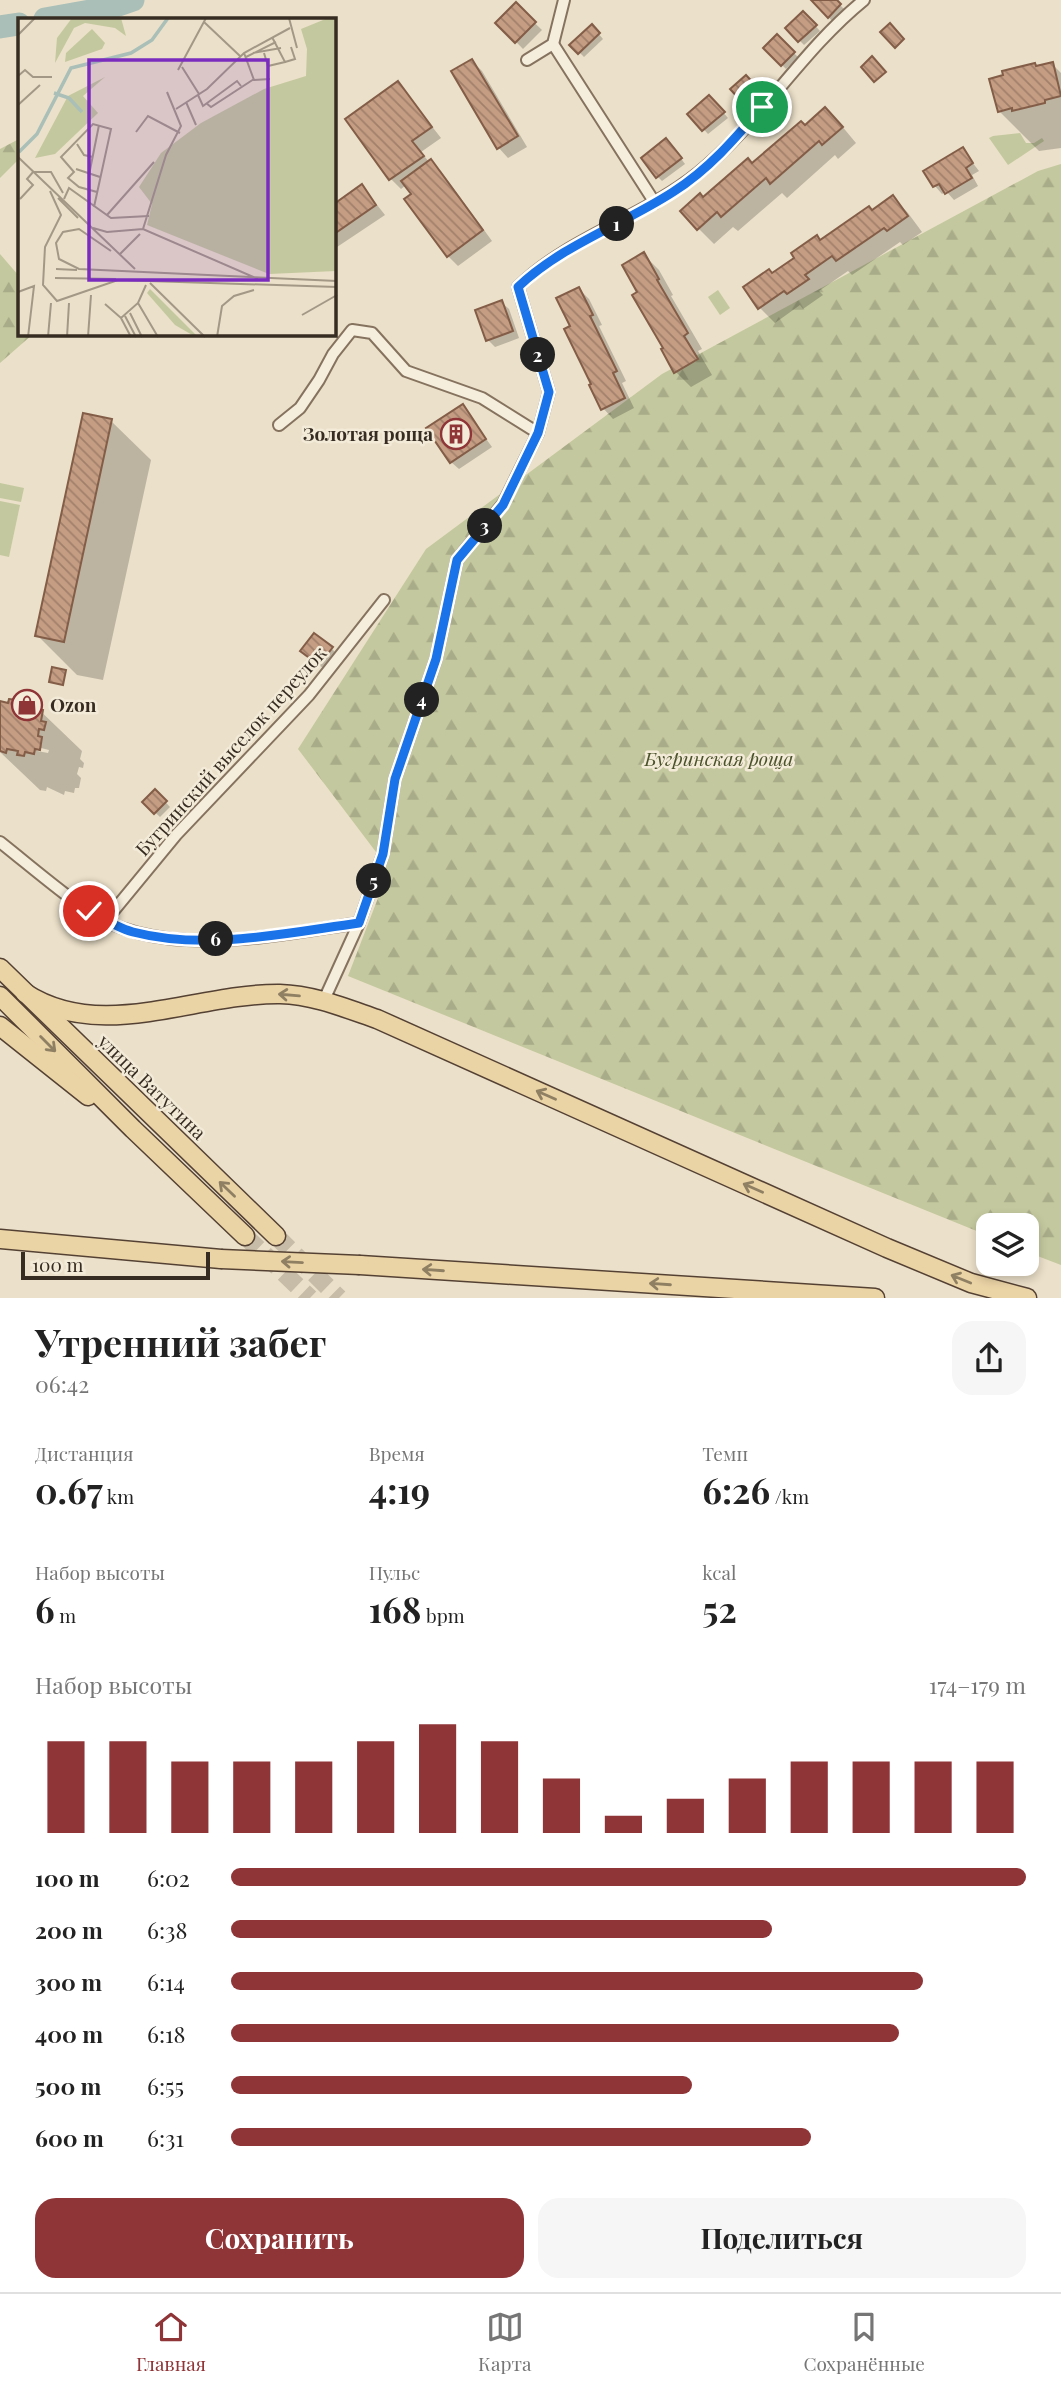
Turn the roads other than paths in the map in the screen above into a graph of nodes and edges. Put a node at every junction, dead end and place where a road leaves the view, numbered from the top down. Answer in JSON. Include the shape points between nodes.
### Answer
{"nodes":[{"id":1,"x":564,"y":0,"type":"edge"},
{"id":2,"x":864,"y":0,"type":"edge"},
{"id":3,"x":553,"y":44,"type":"junction"},
{"id":4,"x":527,"y":61,"type":"dead end"},
{"id":5,"x":655,"y":203,"type":"junction"},
{"id":6,"x":279,"y":425,"type":"dead end"},
{"id":7,"x":538,"y":433,"type":"junction"},
{"id":8,"x":384,"y":600,"type":"dead end"},
{"id":9,"x":0,"y":842,"type":"edge"},
{"id":10,"x":106,"y":920,"type":"junction"},
{"id":11,"x":359,"y":923,"type":"junction"},
{"id":12,"x":0,"y":968,"type":"edge"},
{"id":13,"x":25,"y":993,"type":"junction"},
{"id":14,"x":0,"y":996,"type":"edge"},
{"id":15,"x":324,"y":1000,"type":"junction"},
{"id":16,"x":0,"y":1026,"type":"edge"},
{"id":17,"x":133,"y":1129,"type":"junction"},
{"id":18,"x":245,"y":1236,"type":"tunnel mouth"},
{"id":19,"x":276,"y":1236,"type":"tunnel mouth"},
{"id":20,"x":0,"y":1239,"type":"edge"},
{"id":21,"x":875,"y":1298,"type":"edge"},
{"id":22,"x":1027,"y":1298,"type":"edge"}],
"edges":[{"from":1,"to":3,"type":"street"},
{"from":2,"to":5,"type":"street","via":[[817,45],[727,148]]},
{"from":3,"to":4,"type":"street"},
{"from":3,"to":5,"type":"street"},
{"from":5,"to":7,"type":"street","via":[[549,261],[518,287],[549,392]]},
{"from":6,"to":7,"type":"street","via":[[300,408],[332,354],[352,331],[372,333],[406,371],[482,398]]},
{"from":7,"to":11,"type":"street","via":[[503,505],[457,560],[436,659],[395,779],[383,854]]},
{"from":8,"to":10,"type":"street","name":"Бугринский выселок переулок","via":[[309,695],[176,835]]},
{"from":9,"to":10,"type":"street"},
{"from":10,"to":11,"type":"street","via":[[157,937],[198,940]]},
{"from":11,"to":15,"type":"street"},
{"from":12,"to":13,"type":"main road","name":"улица Ватутина"},
{"from":15,"to":13,"type":"main road","one_way":true,"via":[[280,994],[246,996],[107,1016],[64,1011]]},
{"from":19,"to":13,"type":"main road","name":"улица Ватутина","one_way":true},
{"from":14,"to":17,"type":"main road","one_way":true},
{"from":22,"to":15,"type":"main road","one_way":true,"via":[[971,1283],[887,1248],[377,1019]]},
{"from":16,"to":17,"type":"main road"},
{"from":17,"to":18,"type":"main road"},
{"from":21,"to":20,"type":"main road","one_way":true,"bridge":true,"via":[[221,1259]]}]}
